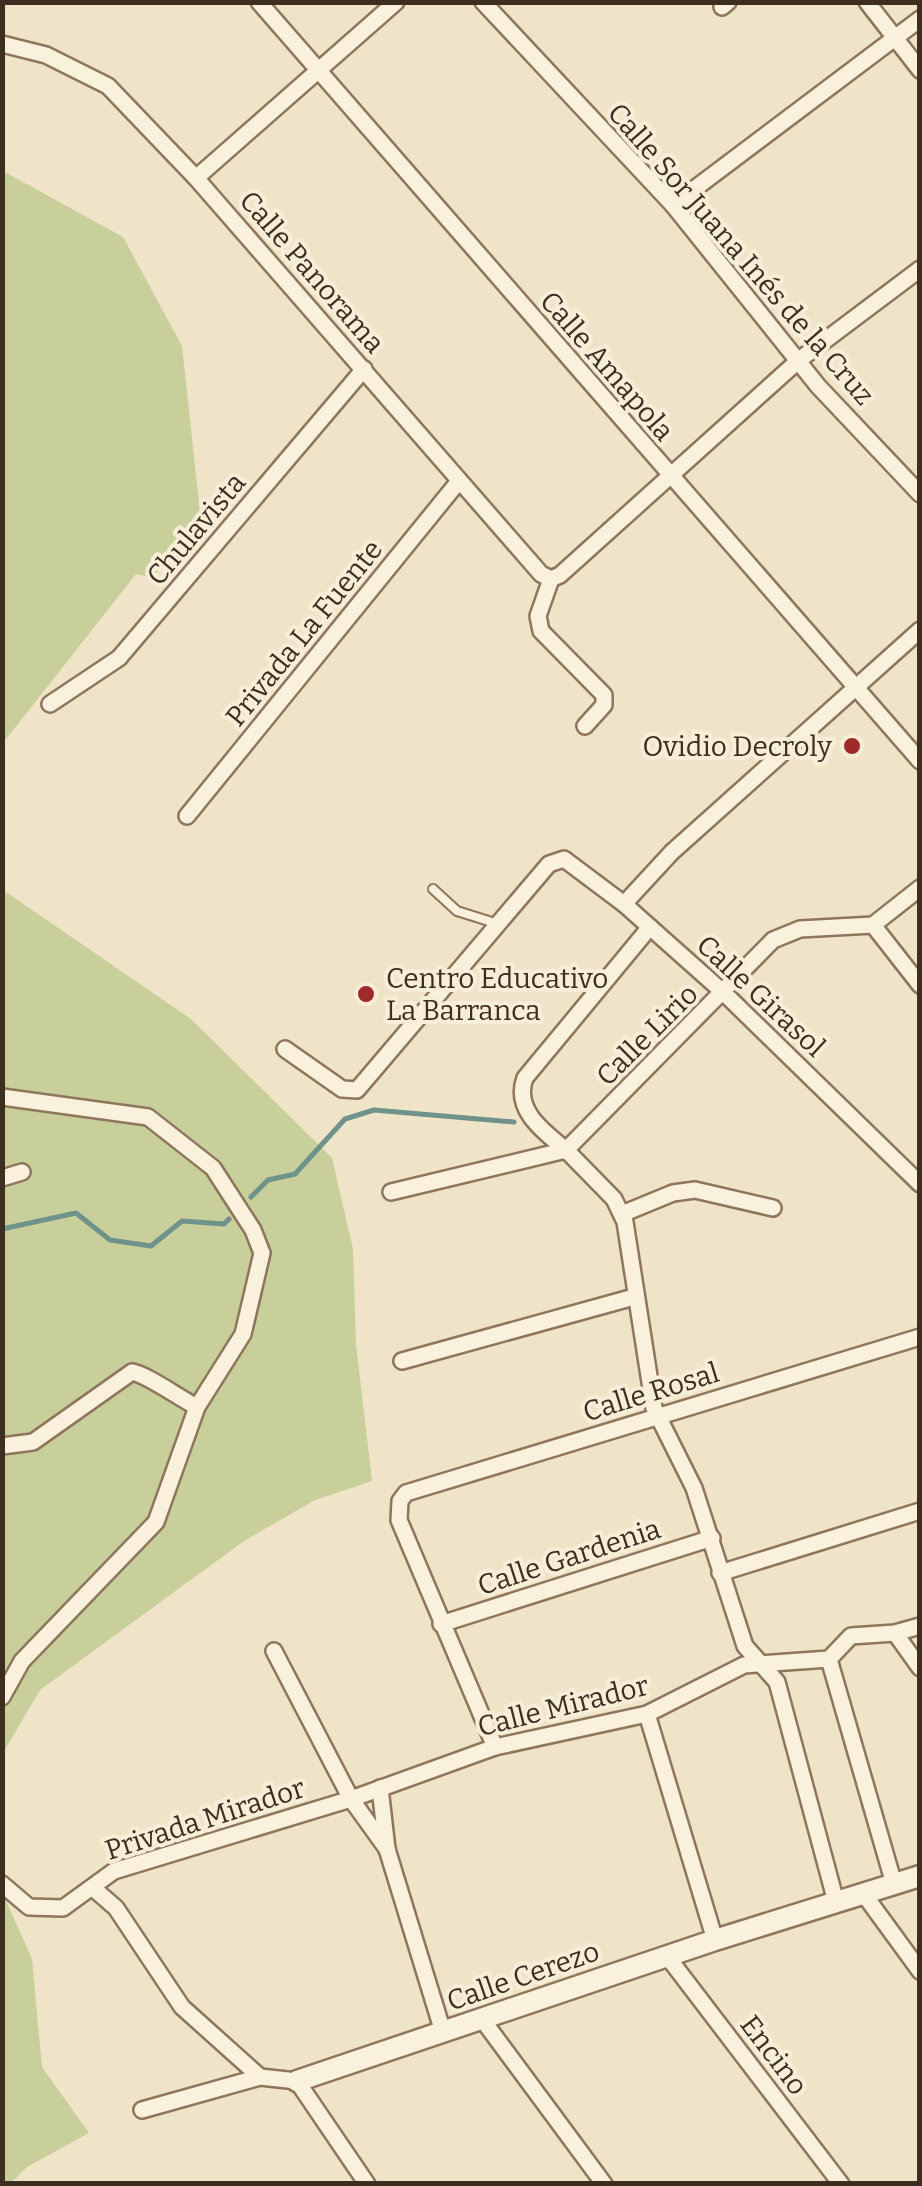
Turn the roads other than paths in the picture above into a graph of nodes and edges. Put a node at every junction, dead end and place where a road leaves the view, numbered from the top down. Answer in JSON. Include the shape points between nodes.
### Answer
{"nodes":[{"id":1,"x":259,"y":2,"type":"edge"},
{"id":2,"x":396,"y":2,"type":"edge"},
{"id":3,"x":867,"y":2,"type":"edge"},
{"id":4,"x":484,"y":3,"type":"edge"},
{"id":5,"x":920,"y":18,"type":"edge"},
{"id":6,"x":895,"y":38,"type":"junction"},
{"id":7,"x":2,"y":44,"type":"edge"},
{"id":8,"x":920,"y":70,"type":"edge"},
{"id":9,"x":318,"y":71,"type":"junction"},
{"id":10,"x":196,"y":178,"type":"junction"},
{"id":11,"x":673,"y":205,"type":"junction"},
{"id":12,"x":920,"y":269,"type":"edge"},
{"id":13,"x":799,"y":360,"type":"junction"},
{"id":14,"x":364,"y":370,"type":"junction"},
{"id":15,"x":670,"y":476,"type":"junction"},
{"id":16,"x":459,"y":481,"type":"junction"},
{"id":17,"x":920,"y":494,"type":"edge"},
{"id":18,"x":550,"y":579,"type":"junction"},
{"id":19,"x":920,"y":630,"type":"edge"},
{"id":20,"x":858,"y":686,"type":"junction"},
{"id":21,"x":50,"y":704,"type":"dead end"},
{"id":22,"x":585,"y":726,"type":"dead end"},
{"id":23,"x":920,"y":761,"type":"edge"},
{"id":24,"x":187,"y":816,"type":"dead end"},
{"id":25,"x":432,"y":888,"type":"dead end"},
{"id":26,"x":920,"y":888,"type":"edge"},
{"id":27,"x":624,"y":904,"type":"junction"},
{"id":28,"x":500,"y":924,"type":"junction"},
{"id":29,"x":874,"y":925,"type":"junction"},
{"id":30,"x":650,"y":927,"type":"junction"},
{"id":31,"x":920,"y":985,"type":"edge"},
{"id":32,"x":724,"y":993,"type":"junction"},
{"id":33,"x":285,"y":1049,"type":"dead end"},
{"id":34,"x":2,"y":1096,"type":"edge"},
{"id":35,"x":571,"y":1154,"type":"junction"},
{"id":36,"x":2,"y":1166,"type":"edge"},
{"id":37,"x":2,"y":1178,"type":"edge"},
{"id":38,"x":920,"y":1184,"type":"edge"},
{"id":39,"x":390,"y":1192,"type":"dead end"},
{"id":40,"x":773,"y":1208,"type":"dead end"},
{"id":41,"x":622,"y":1214,"type":"junction"},
{"id":42,"x":634,"y":1297,"type":"junction"},
{"id":43,"x":920,"y":1337,"type":"edge"},
{"id":44,"x":402,"y":1360,"type":"dead end"},
{"id":45,"x":198,"y":1407,"type":"junction"},
{"id":46,"x":658,"y":1416,"type":"junction"},
{"id":47,"x":2,"y":1446,"type":"edge"},
{"id":48,"x":920,"y":1511,"type":"edge"},
{"id":49,"x":712,"y":1538,"type":"junction"},
{"id":50,"x":720,"y":1573,"type":"junction"},
{"id":51,"x":442,"y":1624,"type":"junction"},
{"id":52,"x":920,"y":1626,"type":"edge"},
{"id":53,"x":895,"y":1633,"type":"junction"},
{"id":54,"x":274,"y":1652,"type":"dead end"},
{"id":55,"x":829,"y":1659,"type":"junction"},
{"id":56,"x":758,"y":1663,"type":"junction"},
{"id":57,"x":920,"y":1668,"type":"edge"},
{"id":58,"x":2,"y":1696,"type":"edge"},
{"id":59,"x":647,"y":1714,"type":"junction"},
{"id":60,"x":495,"y":1747,"type":"junction"},
{"id":61,"x":380,"y":1788,"type":"junction"},
{"id":62,"x":352,"y":1799,"type":"junction"},
{"id":63,"x":388,"y":1850,"type":"junction"},
{"id":64,"x":920,"y":1876,"type":"edge"},
{"id":65,"x":2,"y":1884,"type":"edge"},
{"id":66,"x":894,"y":1884,"type":"junction"},
{"id":67,"x":93,"y":1888,"type":"junction"},
{"id":68,"x":862,"y":1893,"type":"junction"},
{"id":69,"x":836,"y":1902,"type":"junction"},
{"id":70,"x":715,"y":1940,"type":"junction"},
{"id":71,"x":667,"y":1956,"type":"junction"},
{"id":72,"x":920,"y":1971,"type":"edge"},
{"id":73,"x":482,"y":2019,"type":"junction"},
{"id":74,"x":443,"y":2032,"type":"junction"},
{"id":75,"x":260,"y":2077,"type":"junction"},
{"id":76,"x":297,"y":2081,"type":"junction"},
{"id":77,"x":142,"y":2110,"type":"dead end"},
{"id":78,"x":367,"y":2184,"type":"edge"},
{"id":79,"x":604,"y":2184,"type":"edge"},
{"id":80,"x":840,"y":2184,"type":"edge"}],
"edges":[{"from":1,"to":9,"type":"street","name":"Calle Amapola"},
{"from":2,"to":9,"type":"street"},
{"from":3,"to":6,"type":"street"},
{"from":4,"to":11,"type":"street","name":"Calle Sor Juana Inés de la Cruz"},
{"from":5,"to":6,"type":"street"},
{"from":6,"to":8,"type":"street"},
{"from":6,"to":11,"type":"street"},
{"from":7,"to":10,"type":"street","name":"Calle Panorama","via":[[46,54],[94,76]]},
{"from":9,"to":10,"type":"street"},
{"from":9,"to":15,"type":"street","name":"Calle Amapola"},
{"from":10,"to":14,"type":"street","name":"Calle Panorama"},
{"from":11,"to":13,"type":"street","name":"Calle Sor Juana Inés de la Cruz"},
{"from":12,"to":13,"type":"street"},
{"from":13,"to":15,"type":"street"},
{"from":13,"to":17,"type":"street","name":"Calle Sor Juana Inés de la Cruz"},
{"from":14,"to":16,"type":"street","name":"Calle Panorama"},
{"from":14,"to":21,"type":"street","name":"Chulavista","via":[[113,664]]},
{"from":15,"to":18,"type":"street"},
{"from":15,"to":20,"type":"street","name":"Calle Amapola"},
{"from":16,"to":18,"type":"street","name":"Calle Panorama"},
{"from":16,"to":24,"type":"street","name":"Privada La Fuente"},
{"from":18,"to":22,"type":"street","via":[[538,616],[541,631],[605,700]]},
{"from":19,"to":20,"type":"street"},
{"from":20,"to":23,"type":"street","name":"Calle Amapola"},
{"from":20,"to":27,"type":"street","via":[[655,868]]},
{"from":25,"to":28,"type":"lane","via":[[465,915]]},
{"from":26,"to":29,"type":"street"},
{"from":27,"to":28,"type":"street","name":"Calle Girasol","via":[[558,858]]},
{"from":27,"to":30,"type":"street","name":"Calle Girasol"},
{"from":28,"to":33,"type":"street","via":[[357,1090],[342,1089]]},
{"from":29,"to":31,"type":"street"},
{"from":29,"to":32,"type":"street","name":"Calle Lirio","via":[[779,936]]},
{"from":30,"to":32,"type":"street","name":"Calle Girasol"},
{"from":30,"to":35,"type":"street","via":[[525,1078],[522,1101],[531,1116]]},
{"from":32,"to":35,"type":"street","name":"Calle Lirio"},
{"from":32,"to":38,"type":"street","name":"Calle Girasol"},
{"from":34,"to":45,"type":"street","via":[[148,1117],[186,1143],[235,1199],[262,1253],[244,1334]]},
{"from":35,"to":39,"type":"street"},
{"from":35,"to":41,"type":"street"},
{"from":36,"to":37,"type":"street","via":[[22,1172]]},
{"from":40,"to":41,"type":"street","via":[[695,1190]]},
{"from":41,"to":42,"type":"street"},
{"from":42,"to":44,"type":"street"},
{"from":42,"to":46,"type":"street"},
{"from":43,"to":46,"type":"street","name":"Calle Rosal"},
{"from":45,"to":47,"type":"street","via":[[132,1372],[33,1442]]},
{"from":45,"to":58,"type":"street","via":[[156,1522],[22,1661]]},
{"from":46,"to":49,"type":"street"},
{"from":46,"to":51,"type":"street","name":"Calle Rosal","via":[[416,1487],[400,1500],[399,1520]]},
{"from":48,"to":50,"type":"street"},
{"from":49,"to":50,"type":"street"},
{"from":49,"to":51,"type":"street","name":"Calle Gardenia"},
{"from":50,"to":56,"type":"street","via":[[745,1646]]},
{"from":51,"to":60,"type":"street"},
{"from":52,"to":53,"type":"street","name":"Calle Mirador"},
{"from":53,"to":55,"type":"street","name":"Calle Mirador","via":[[851,1636]]},
{"from":53,"to":57,"type":"street"},
{"from":54,"to":62,"type":"street"},
{"from":55,"to":56,"type":"street","name":"Calle Mirador"},
{"from":55,"to":66,"type":"street"},
{"from":56,"to":59,"type":"street","name":"Calle Mirador"},
{"from":56,"to":69,"type":"street","via":[[777,1682]]},
{"from":59,"to":60,"type":"street","name":"Calle Mirador"},
{"from":59,"to":70,"type":"street"},
{"from":60,"to":61,"type":"street","name":"Calle Mirador"},
{"from":61,"to":62,"type":"street","name":"Privada Mirador"},
{"from":61,"to":63,"type":"street"},
{"from":62,"to":63,"type":"street"},
{"from":62,"to":67,"type":"street","name":"Privada Mirador","via":[[114,1871]]},
{"from":63,"to":74,"type":"street"},
{"from":64,"to":66,"type":"street","name":"Calle Cerezo"},
{"from":65,"to":67,"type":"street","name":"Privada Mirador","via":[[40,1911],[64,1908]]},
{"from":66,"to":68,"type":"street","name":"Calle Cerezo"},
{"from":67,"to":75,"type":"street","via":[[116,1908],[182,2007]]},
{"from":68,"to":69,"type":"street","name":"Calle Cerezo"},
{"from":68,"to":72,"type":"street"},
{"from":69,"to":70,"type":"street","name":"Calle Cerezo"},
{"from":70,"to":71,"type":"street","name":"Calle Cerezo"},
{"from":71,"to":73,"type":"street","name":"Calle Cerezo"},
{"from":71,"to":80,"type":"street","name":"Encino"},
{"from":73,"to":74,"type":"street","name":"Calle Cerezo"},
{"from":73,"to":79,"type":"street"},
{"from":74,"to":76,"type":"street","name":"Calle Cerezo"},
{"from":75,"to":76,"type":"street","name":"Calle Cerezo"},
{"from":75,"to":77,"type":"street","name":"Calle Cerezo"},
{"from":76,"to":78,"type":"street"}]}
